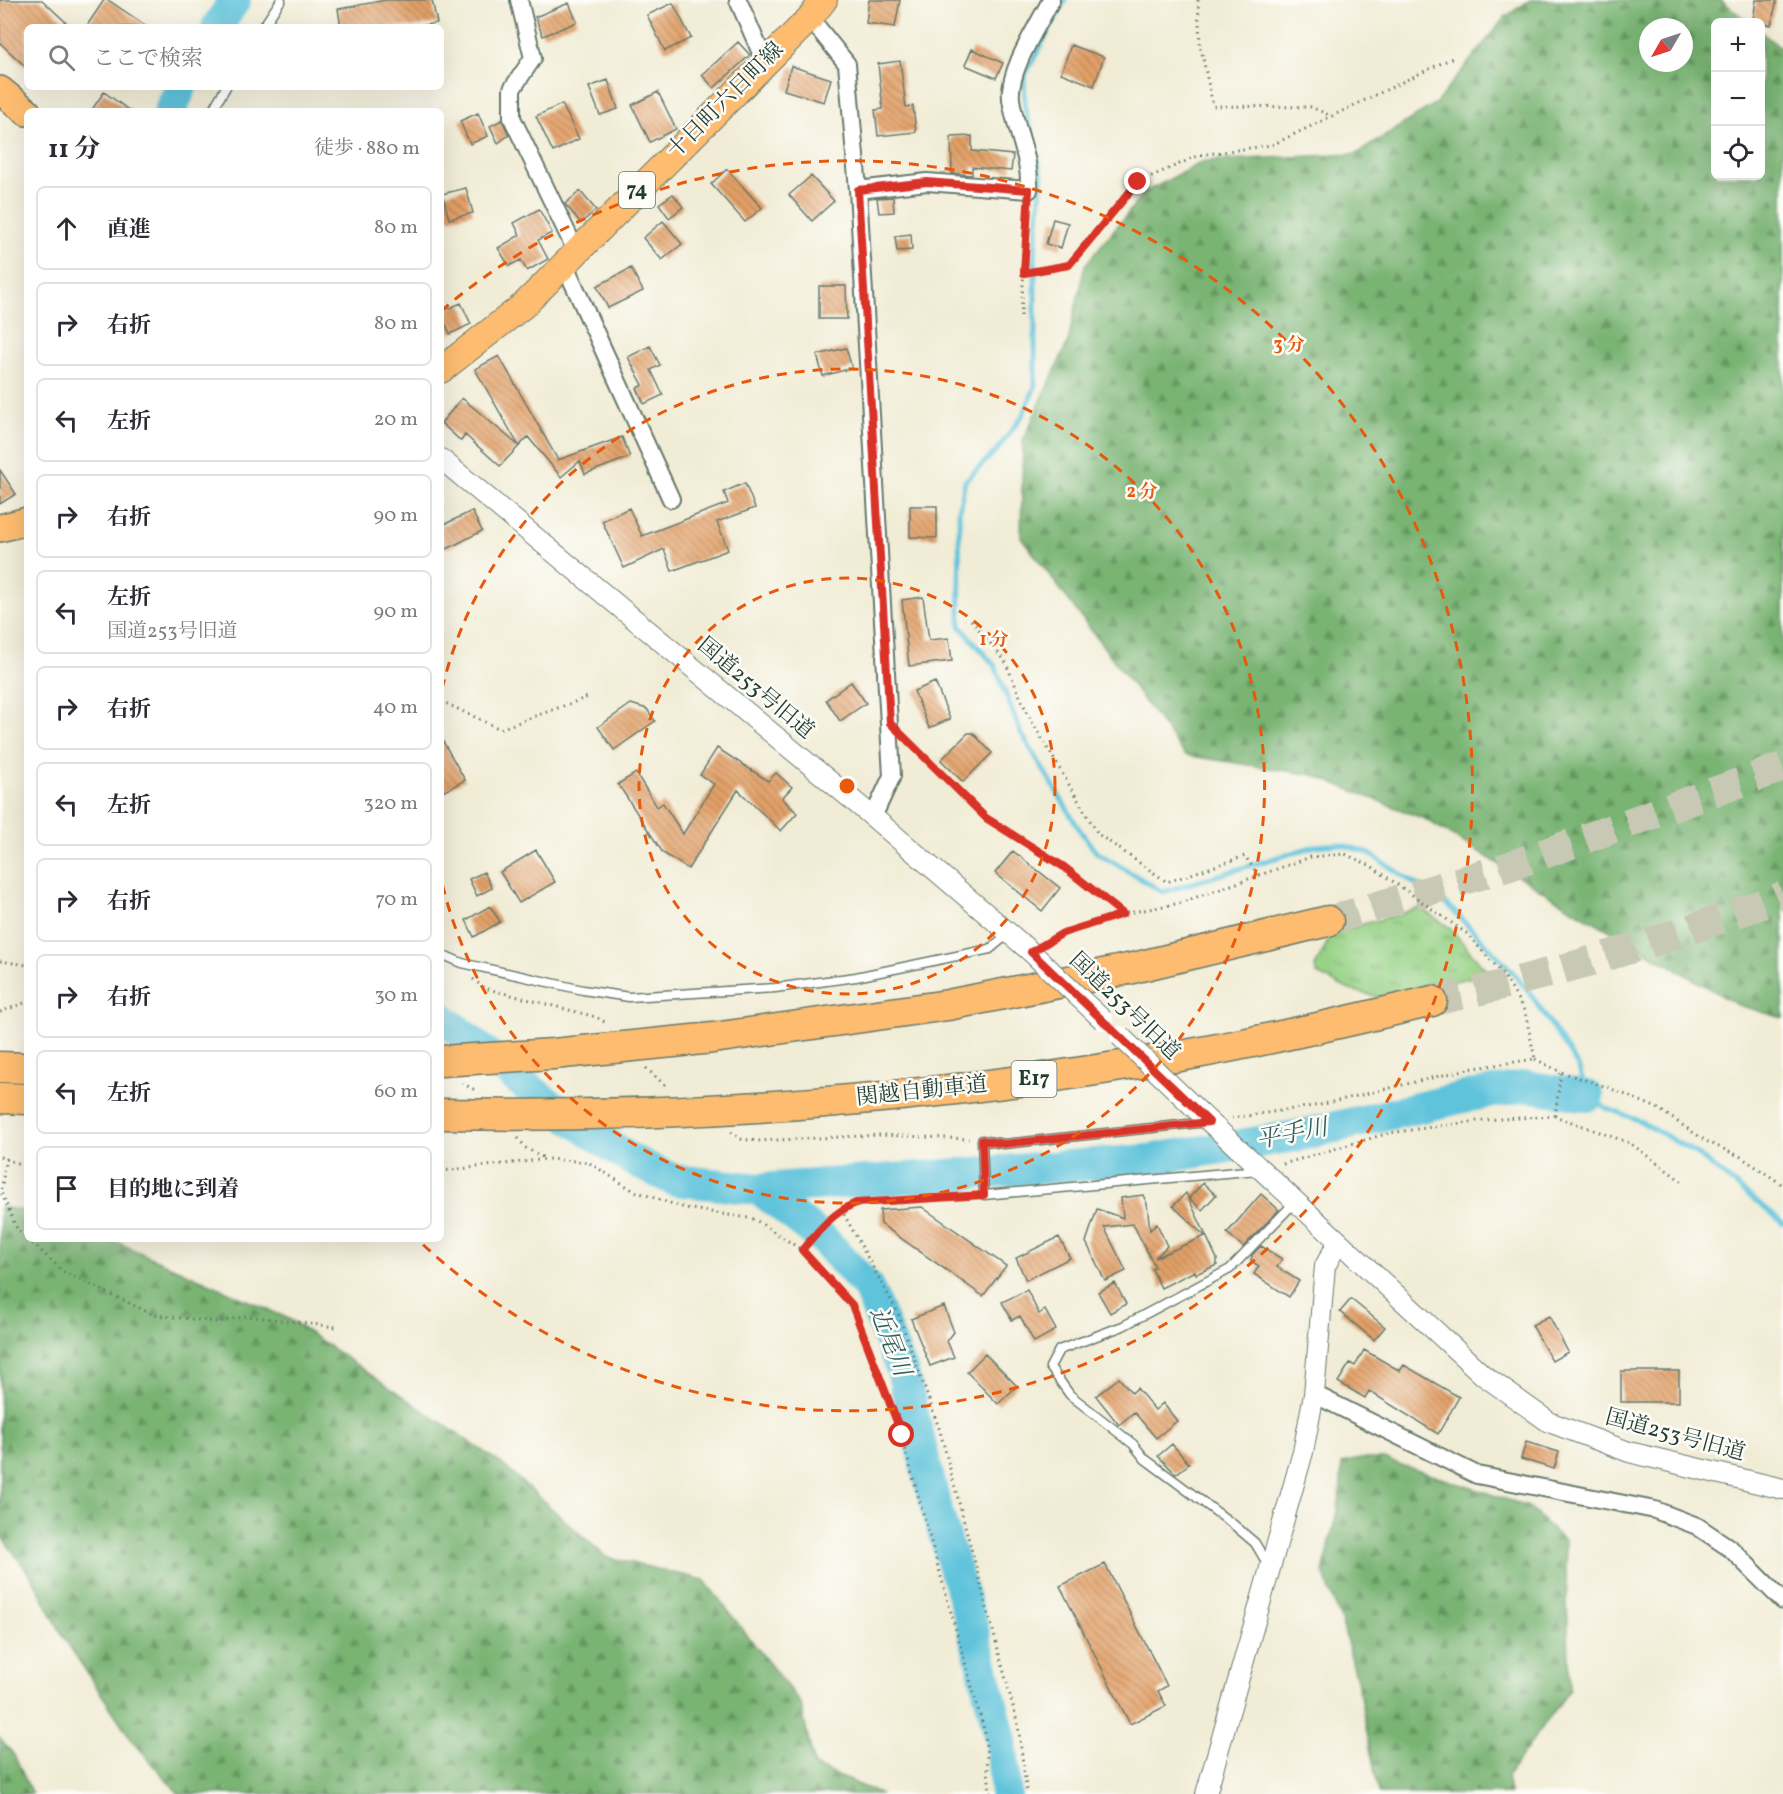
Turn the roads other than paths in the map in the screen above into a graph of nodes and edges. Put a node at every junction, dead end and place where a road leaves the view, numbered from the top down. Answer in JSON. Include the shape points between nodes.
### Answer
{"nodes":[{"id":1,"x":281,"y":0,"type":"edge"},
{"id":2,"x":519,"y":0,"type":"edge"},
{"id":3,"x":738,"y":0,"type":"edge"},
{"id":4,"x":1051,"y":0,"type":"edge"},
{"id":5,"x":817,"y":9,"type":"edge"},
{"id":6,"x":265,"y":24,"type":"edge"},
{"id":7,"x":765,"y":62,"type":"junction"},
{"id":8,"x":0,"y":90,"type":"edge"},
{"id":9,"x":224,"y":90,"type":"edge"},
{"id":10,"x":214,"y":108,"type":"edge"},
{"id":11,"x":24,"y":110,"type":"edge"},
{"id":12,"x":858,"y":190,"type":"junction"},
{"id":13,"x":570,"y":257,"type":"junction"},
{"id":14,"x":444,"y":368,"type":"edge"},
{"id":15,"x":444,"y":461,"type":"edge"},
{"id":16,"x":671,"y":499,"type":"dead end"},
{"id":17,"x":24,"y":522,"type":"edge"},
{"id":18,"x":0,"y":528,"type":"edge"},
{"id":19,"x":873,"y":817,"type":"junction"},
{"id":20,"x":1328,"y":921,"type":"tunnel mouth"},
{"id":21,"x":1009,"y":933,"type":"junction"},
{"id":22,"x":444,"y":955,"type":"edge"},
{"id":23,"x":1432,"y":1001,"type":"tunnel mouth"},
{"id":24,"x":0,"y":1067,"type":"edge"},
{"id":25,"x":451,"y":1067,"type":"edge"},
{"id":26,"x":24,"y":1068,"type":"edge"},
{"id":27,"x":0,"y":1098,"type":"edge"},
{"id":28,"x":24,"y":1099,"type":"edge"},
{"id":29,"x":444,"y":1114,"type":"edge"},
{"id":30,"x":1209,"y":1122,"type":"junction"},
{"id":31,"x":1257,"y":1166,"type":"junction"},
{"id":32,"x":1295,"y":1202,"type":"junction"},
{"id":33,"x":1338,"y":1243,"type":"junction"},
{"id":34,"x":1314,"y":1394,"type":"junction"},
{"id":35,"x":1783,"y":1489,"type":"edge"},
{"id":36,"x":1270,"y":1568,"type":"junction"},
{"id":37,"x":1783,"y":1602,"type":"edge"},
{"id":38,"x":1206,"y":1794,"type":"edge"}],
"edges":[{"from":1,"to":6,"type":"lane"},
{"from":2,"to":13,"type":"street","via":[[534,58],[512,88],[513,118]]},
{"from":3,"to":7,"type":"street"},
{"from":4,"to":12,"type":"street","via":[[1013,75],[1011,98],[1030,171],[1029,190],[927,182]]},
{"from":5,"to":7,"type":"main road","name":"十日町六日町線","number":"74"},
{"from":5,"to":12,"type":"street","via":[[847,64]]},
{"from":7,"to":13,"type":"main road","name":"十日町六日町線","number":"74"},
{"from":8,"to":11,"type":"highway"},
{"from":9,"to":10,"type":"lane"},
{"from":12,"to":19,"type":"street","via":[[892,776]]},
{"from":13,"to":14,"type":"main road","name":"十日町六日町線","number":"74","via":[[524,305]]},
{"from":13,"to":16,"type":"street"},
{"from":15,"to":19,"type":"street","name":"国道253号旧道"},
{"from":17,"to":18,"type":"highway"},
{"from":19,"to":21,"type":"street","name":"国道253号旧道"},
{"from":20,"to":25,"type":"highway","via":[[1155,963],[948,1005],[713,1038]]},
{"from":21,"to":22,"type":"lane","via":[[990,949],[856,977],[697,995],[629,997],[583,990],[462,963]]},
{"from":21,"to":30,"type":"street","name":"国道253号旧道","bridge":true},
{"from":23,"to":29,"type":"highway","name":"関越自動車道","number":"E17","via":[[1199,1053],[984,1086],[825,1102],[631,1112],[520,1125]]},
{"from":24,"to":26,"type":"highway"},
{"from":27,"to":28,"type":"highway"},
{"from":30,"to":31,"type":"street","name":"国道253号旧道"},
{"from":30,"to":31,"type":"lane","via":[[1004,1144],[982,1140],[984,1192]]},
{"from":31,"to":32,"type":"street","name":"国道253号旧道"},
{"from":32,"to":33,"type":"street","name":"国道253号旧道"},
{"from":32,"to":36,"type":"lane","via":[[1230,1269],[1123,1326],[1059,1350],[1050,1367],[1070,1395],[1133,1444],[1145,1459],[1255,1543]]},
{"from":33,"to":34,"type":"street","via":[[1324,1266]]},
{"from":33,"to":35,"type":"street","name":"国道253号旧道","via":[[1483,1376],[1549,1422],[1629,1452]]},
{"from":34,"to":36,"type":"street","via":[[1304,1452]]},
{"from":34,"to":37,"type":"street","via":[[1477,1475],[1655,1510],[1697,1526],[1731,1549]]},
{"from":36,"to":38,"type":"street"}]}
